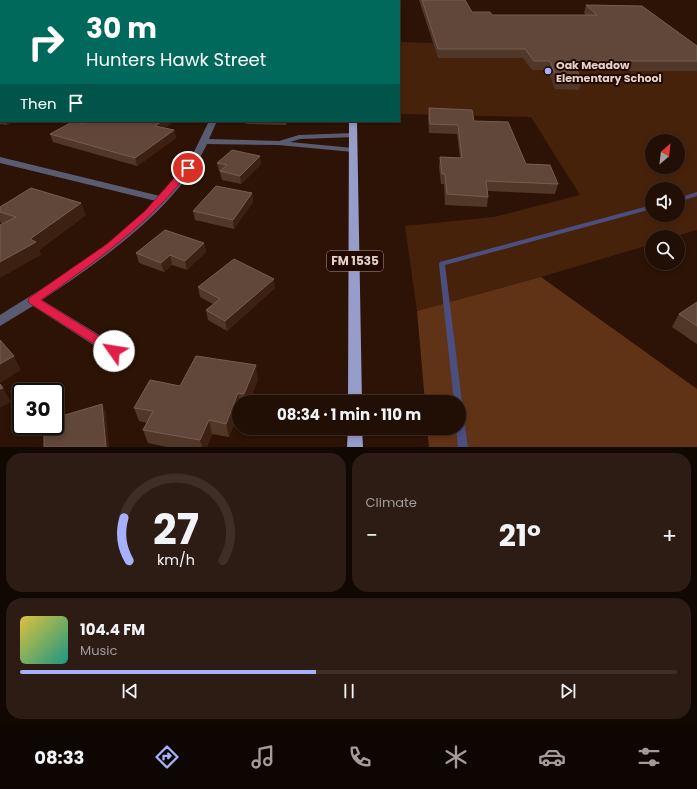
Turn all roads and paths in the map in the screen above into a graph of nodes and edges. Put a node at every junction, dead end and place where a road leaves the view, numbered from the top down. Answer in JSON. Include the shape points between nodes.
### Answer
{"nodes":[{"id":1,"x":212,"y":122,"type":"edge"},
{"id":2,"x":353,"y":122,"type":"edge"},
{"id":3,"x":353,"y":135,"type":"junction"},
{"id":4,"x":204,"y":141,"type":"junction"},
{"id":5,"x":278,"y":143,"type":"junction"},
{"id":6,"x":353,"y":150,"type":"junction"},
{"id":7,"x":0,"y":160,"type":"edge"},
{"id":8,"x":161,"y":199,"type":"junction"},
{"id":9,"x":33,"y":300,"type":"junction"},
{"id":10,"x":0,"y":321,"type":"edge"},
{"id":11,"x":114,"y":351,"type":"dead end"},
{"id":12,"x":355,"y":395,"type":"edge"},
{"id":13,"x":355,"y":435,"type":"edge"},
{"id":14,"x":355,"y":447,"type":"edge"}],
"edges":[{"from":1,"to":4,"type":"street"},
{"from":2,"to":3,"type":"main road","number":"FM 1535"},
{"from":3,"to":5,"type":"street","via":[[299,138]]},
{"from":3,"to":6,"type":"main road","number":"FM 1535"},
{"from":4,"to":5,"type":"street"},
{"from":4,"to":8,"type":"street","via":[[197,156]]},
{"from":5,"to":6,"type":"street"},
{"from":6,"to":12,"type":"main road","number":"FM 1535"},
{"from":7,"to":8,"type":"street"},
{"from":8,"to":9,"type":"street","via":[[110,246]]},
{"from":9,"to":10,"type":"street"},
{"from":9,"to":11,"type":"street"},
{"from":13,"to":14,"type":"main road"}]}
